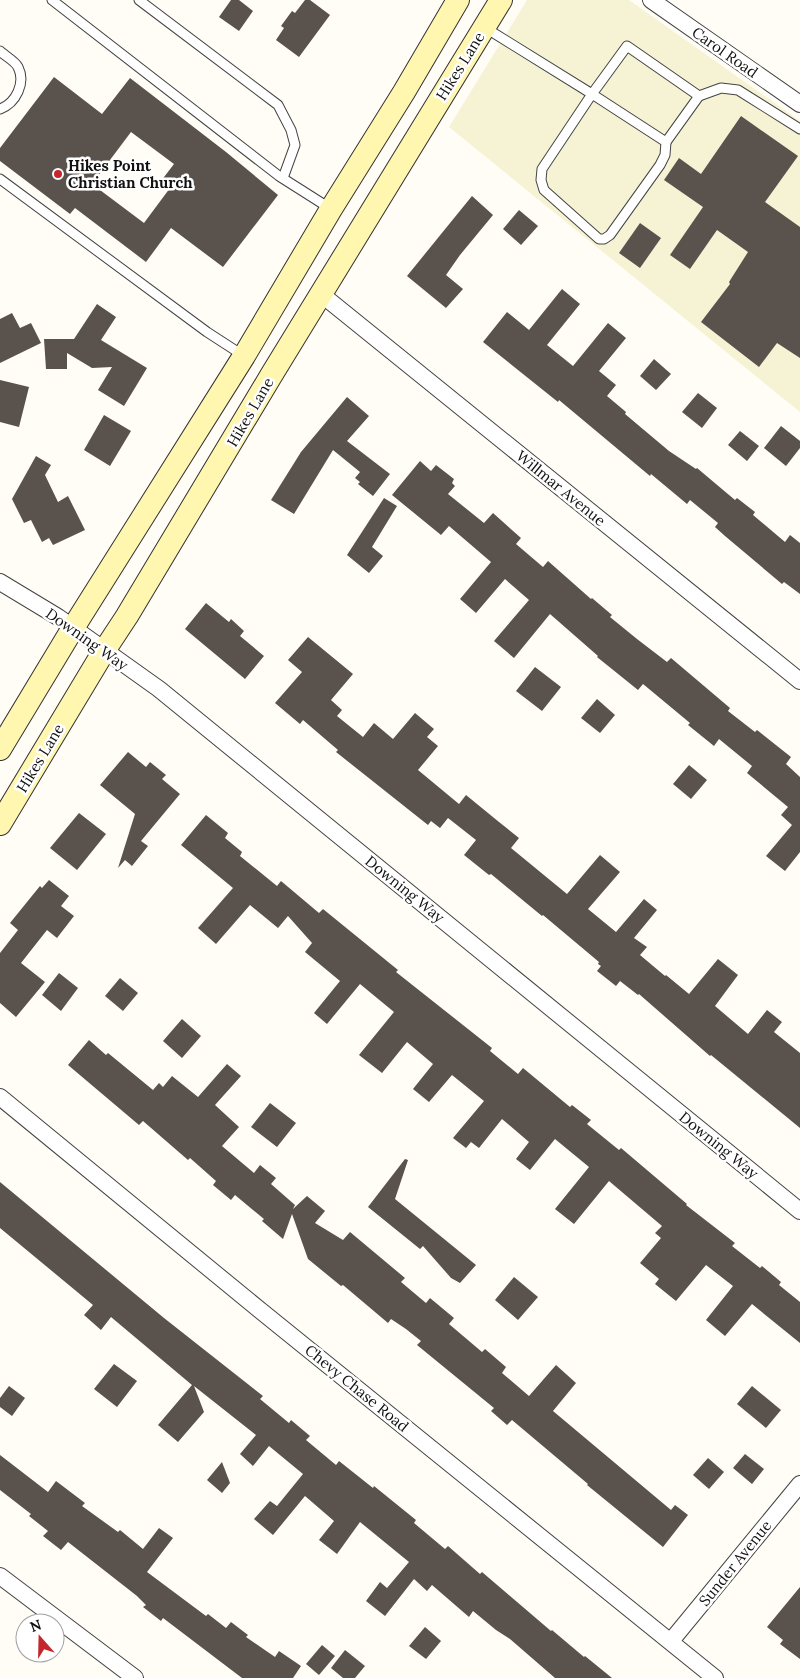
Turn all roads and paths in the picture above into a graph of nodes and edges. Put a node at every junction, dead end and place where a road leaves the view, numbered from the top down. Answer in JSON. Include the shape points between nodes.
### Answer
{"nodes":[{"id":1,"x":52,"y":0,"type":"edge"},
{"id":2,"x":138,"y":0,"type":"edge"},
{"id":3,"x":458,"y":0,"type":"edge"},
{"id":4,"x":501,"y":0,"type":"edge"},
{"id":5,"x":650,"y":0,"type":"edge"},
{"id":6,"x":484,"y":27,"type":"junction"},
{"id":7,"x":0,"y":51,"type":"edge"},
{"id":8,"x":592,"y":94,"type":"junction"},
{"id":9,"x":700,"y":96,"type":"junction"},
{"id":10,"x":800,"y":104,"type":"edge"},
{"id":11,"x":0,"y":110,"type":"edge"},
{"id":12,"x":800,"y":129,"type":"edge"},
{"id":13,"x":666,"y":142,"type":"junction"},
{"id":14,"x":283,"y":178,"type":"junction"},
{"id":15,"x":0,"y":179,"type":"edge"},
{"id":16,"x":331,"y":209,"type":"junction"},
{"id":17,"x":321,"y":294,"type":"junction"},
{"id":18,"x":244,"y":356,"type":"junction"},
{"id":19,"x":0,"y":582,"type":"edge"},
{"id":20,"x":73,"y":628,"type":"junction"},
{"id":21,"x":104,"y":651,"type":"junction"},
{"id":22,"x":800,"y":681,"type":"edge"},
{"id":23,"x":0,"y":749,"type":"edge"},
{"id":24,"x":0,"y":824,"type":"edge"},
{"id":25,"x":0,"y":1097,"type":"edge"},
{"id":26,"x":800,"y":1211,"type":"edge"},
{"id":27,"x":800,"y":1484,"type":"edge"},
{"id":28,"x":0,"y":1576,"type":"edge"},
{"id":29,"x":671,"y":1642,"type":"junction"},
{"id":30,"x":136,"y":1678,"type":"edge"},
{"id":31,"x":716,"y":1678,"type":"edge"}],
"edges":[{"from":1,"to":14,"type":"lane"},
{"from":2,"to":14,"type":"lane","via":[[278,105],[295,145]]},
{"from":3,"to":16,"type":"main road"},
{"from":4,"to":6,"type":"main road","name":"Hikes Lane"},
{"from":5,"to":10,"type":"street","name":"Carol Road"},
{"from":6,"to":8,"type":"lane"},
{"from":6,"to":17,"type":"main road","name":"Hikes Lane"},
{"from":7,"to":11,"type":"lane","via":[[17,65],[21,77],[18,93]]},
{"from":8,"to":9,"type":"lane","via":[[627,46]]},
{"from":8,"to":13,"type":"lane"},
{"from":8,"to":13,"type":"lane","via":[[542,169],[541,180],[544,190],[599,239],[610,235],[660,165]]},
{"from":9,"to":12,"type":"lane","via":[[721,88],[738,90]]},
{"from":9,"to":13,"type":"lane"},
{"from":14,"to":16,"type":"lane"},
{"from":15,"to":18,"type":"lane"},
{"from":16,"to":18,"type":"main road"},
{"from":17,"to":21,"type":"main road","name":"Hikes Lane"},
{"from":17,"to":22,"type":"street","name":"Willmar Avenue"},
{"from":18,"to":20,"type":"main road"},
{"from":19,"to":20,"type":"street","name":"Downing Way"},
{"from":20,"to":21,"type":"street","name":"Downing Way"},
{"from":20,"to":23,"type":"main road"},
{"from":21,"to":24,"type":"main road","name":"Hikes Lane"},
{"from":21,"to":26,"type":"street","name":"Downing Way","via":[[158,689]]},
{"from":25,"to":29,"type":"street","name":"Chevy Chase Road"},
{"from":27,"to":29,"type":"street","name":"Sunder Avenue"},
{"from":28,"to":30,"type":"street"},
{"from":29,"to":31,"type":"street","name":"Chevy Chase Road"}]}
